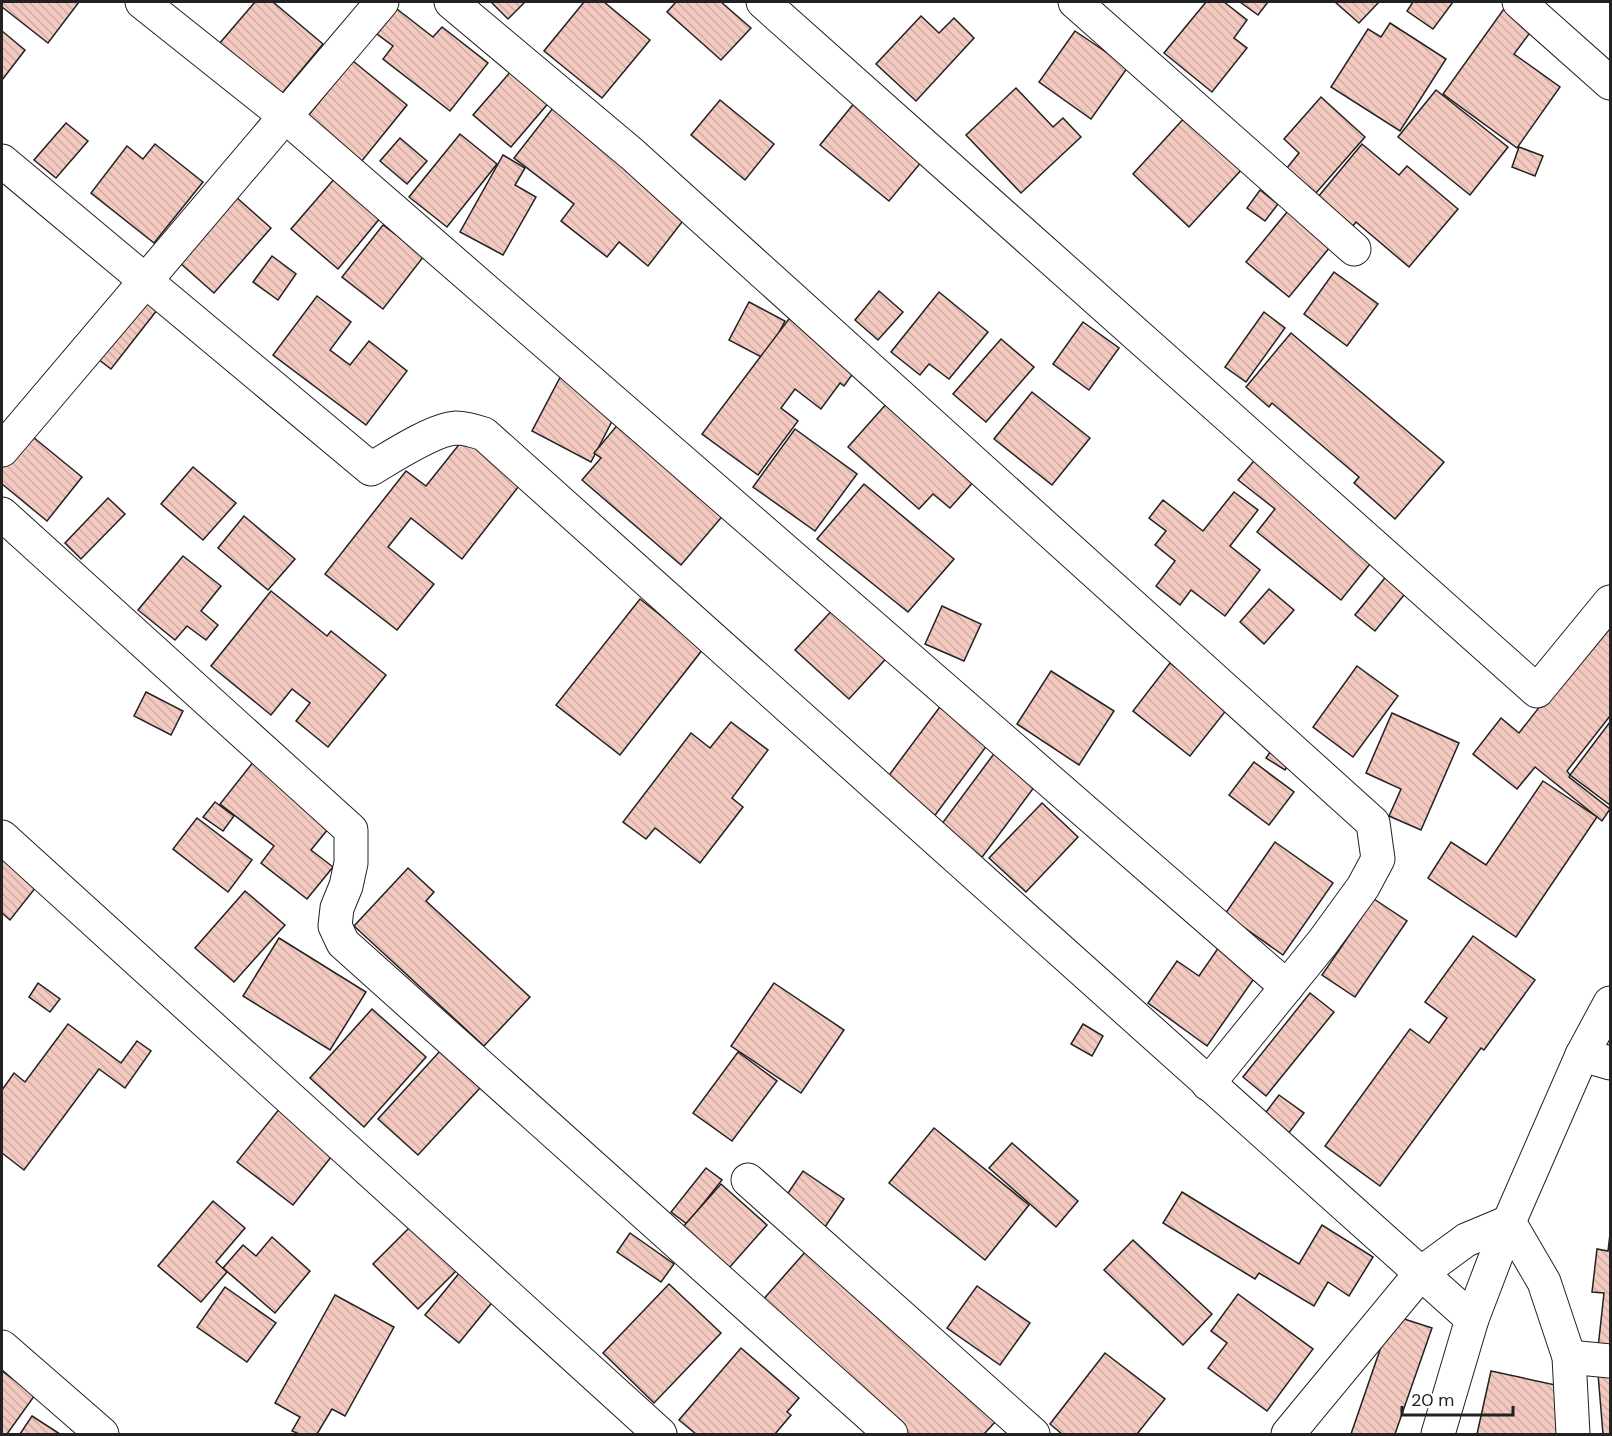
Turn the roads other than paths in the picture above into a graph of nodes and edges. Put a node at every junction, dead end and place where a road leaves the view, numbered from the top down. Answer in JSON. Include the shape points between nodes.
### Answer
{"nodes":[{"id":1,"x":142,"y":2,"type":"edge"},
{"id":2,"x":382,"y":2,"type":"edge"},
{"id":3,"x":451,"y":2,"type":"edge"},
{"id":4,"x":763,"y":2,"type":"edge"},
{"id":5,"x":1075,"y":2,"type":"edge"},
{"id":6,"x":1519,"y":2,"type":"edge"},
{"id":7,"x":1611,"y":84,"type":"edge"},
{"id":8,"x":285,"y":116,"type":"junction"},
{"id":9,"x":2,"y":161,"type":"edge"},
{"id":10,"x":1354,"y":249,"type":"dead end"},
{"id":11,"x":146,"y":281,"type":"junction"},
{"id":12,"x":2,"y":450,"type":"edge"},
{"id":13,"x":2,"y":514,"type":"edge"},
{"id":14,"x":1611,"y":602,"type":"edge"},
{"id":15,"x":2,"y":837,"type":"edge"},
{"id":16,"x":1287,"y":987,"type":"junction"},
{"id":17,"x":1611,"y":1003,"type":"edge"},
{"id":18,"x":1596,"y":1059,"type":"edge"},
{"id":19,"x":1208,"y":1084,"type":"junction"},
{"id":20,"x":748,"y":1180,"type":"dead end"},
{"id":21,"x":1509,"y":1222,"type":"junction"},
{"id":22,"x":1421,"y":1273,"type":"junction"},
{"id":23,"x":1472,"y":1319,"type":"junction"},
{"id":24,"x":2,"y":1347,"type":"edge"},
{"id":25,"x":1569,"y":1358,"type":"junction"},
{"id":26,"x":1611,"y":1361,"type":"edge"},
{"id":27,"x":102,"y":1434,"type":"edge"},
{"id":28,"x":660,"y":1434,"type":"edge"},
{"id":29,"x":891,"y":1434,"type":"edge"},
{"id":30,"x":1033,"y":1434,"type":"edge"},
{"id":31,"x":1288,"y":1434,"type":"edge"},
{"id":32,"x":1438,"y":1434,"type":"edge"},
{"id":33,"x":1573,"y":1434,"type":"edge"}],
"edges":[{"from":1,"to":8,"type":"street"},
{"from":2,"to":8,"type":"street"},
{"from":3,"to":16,"type":"street","via":[[632,154],[1373,823],[1378,859],[1357,896]]},
{"from":4,"to":14,"type":"street","via":[[1537,691]]},
{"from":5,"to":10,"type":"street"},
{"from":6,"to":7,"type":"street"},
{"from":8,"to":11,"type":"street"},
{"from":8,"to":16,"type":"street"},
{"from":9,"to":11,"type":"street"},
{"from":11,"to":12,"type":"street"},
{"from":11,"to":19,"type":"street","via":[[371,469],[424,439],[453,428],[484,434]]},
{"from":13,"to":29,"type":"street","via":[[351,830],[351,863],[335,926],[343,943]]},
{"from":15,"to":28,"type":"street"},
{"from":16,"to":19,"type":"street"},
{"from":17,"to":18,"type":"street"},
{"from":18,"to":21,"type":"street"},
{"from":19,"to":22,"type":"street"},
{"from":20,"to":30,"type":"street"},
{"from":21,"to":22,"type":"street","via":[[1466,1240]]},
{"from":21,"to":23,"type":"street"},
{"from":21,"to":25,"type":"street","via":[[1544,1282]]},
{"from":22,"to":23,"type":"street"},
{"from":22,"to":31,"type":"street"},
{"from":23,"to":32,"type":"street"},
{"from":24,"to":27,"type":"street"},
{"from":25,"to":26,"type":"street"},
{"from":25,"to":33,"type":"street"}]}
